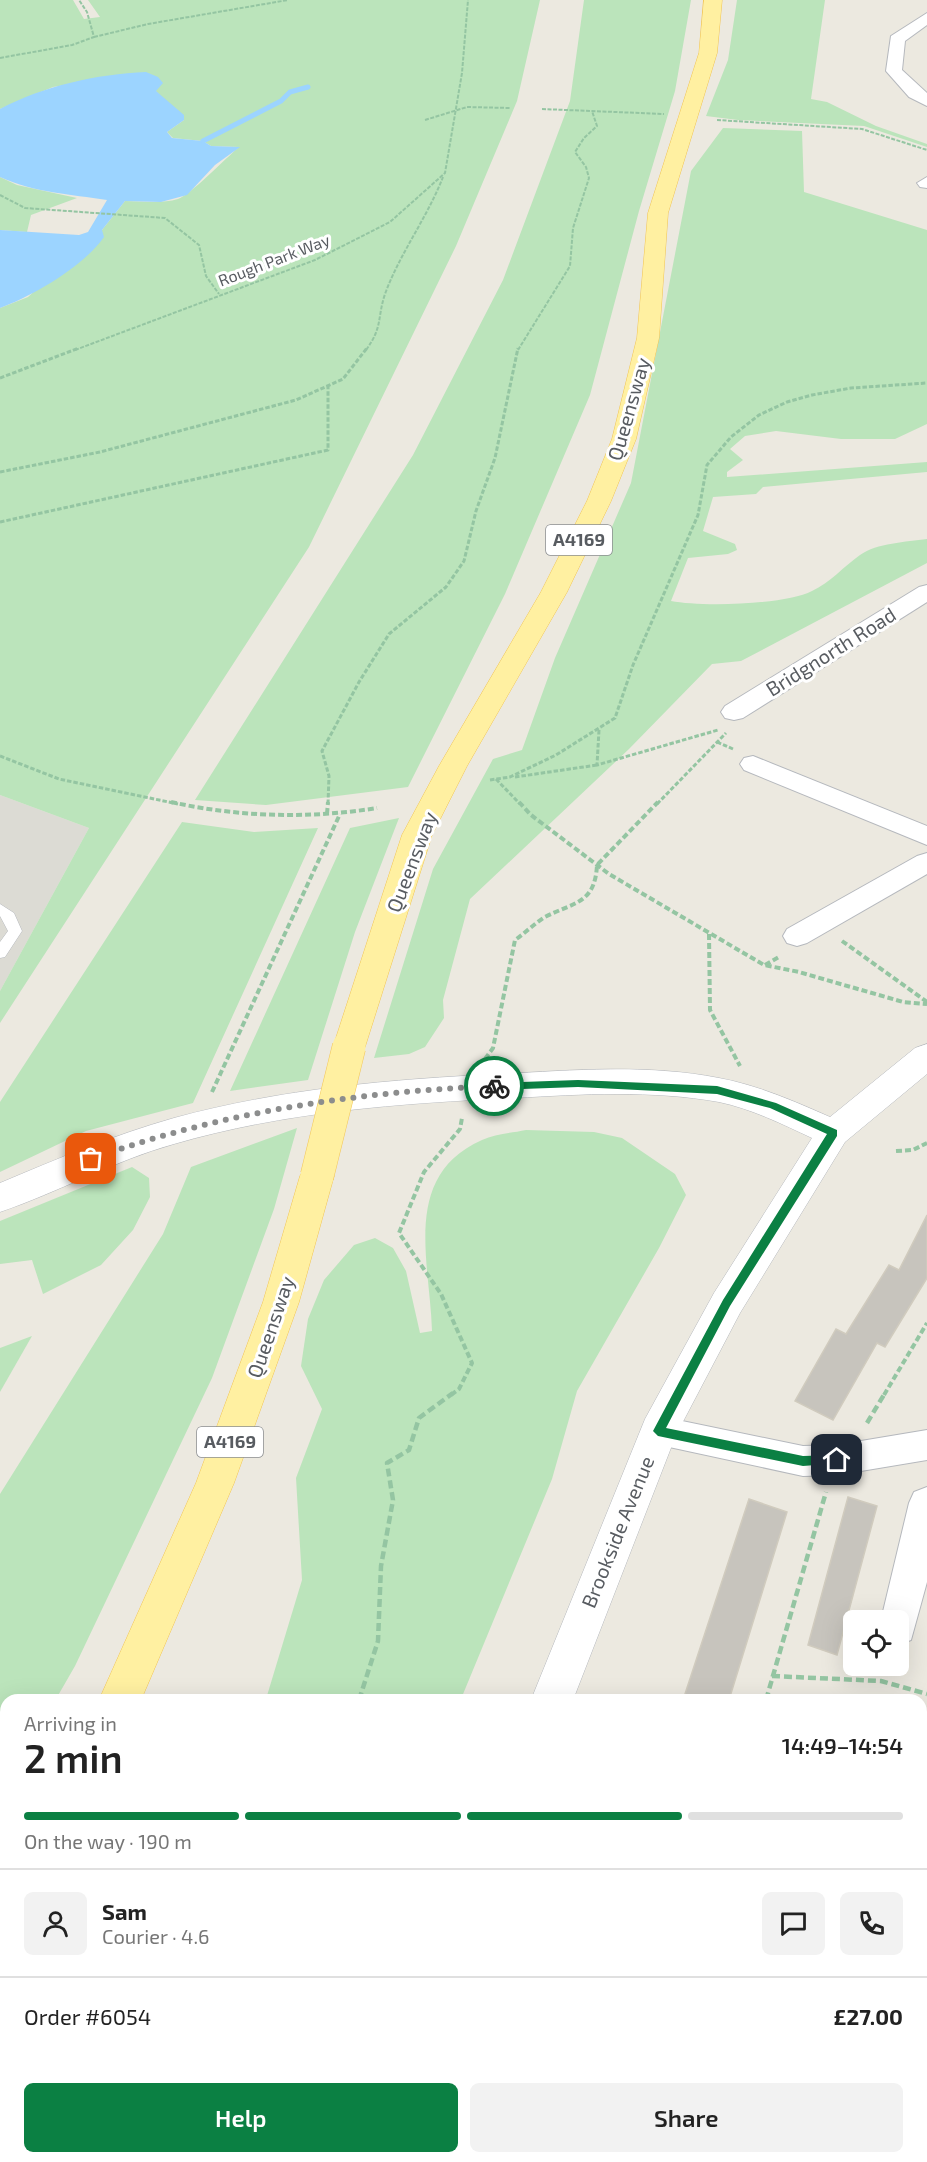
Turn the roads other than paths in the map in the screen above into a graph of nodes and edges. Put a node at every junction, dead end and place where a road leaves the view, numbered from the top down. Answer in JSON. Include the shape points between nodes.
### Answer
{"nodes":[{"id":1,"x":713,"y":0,"type":"edge"},
{"id":2,"x":927,"y":18,"type":"edge"},
{"id":3,"x":927,"y":101,"type":"edge"},
{"id":4,"x":927,"y":592,"type":"edge"},
{"id":5,"x":734,"y":719,"type":"road end"},
{"id":6,"x":753,"y":764,"type":"dead end"},
{"id":7,"x":927,"y":836,"type":"edge"},
{"id":8,"x":927,"y":862,"type":"edge"},
{"id":9,"x":0,"y":909,"type":"edge"},
{"id":10,"x":807,"y":930,"type":"road end"},
{"id":11,"x":0,"y":953,"type":"edge"},
{"id":12,"x":927,"y":1056,"type":"edge"},
{"id":13,"x":833,"y":1133,"type":"junction"},
{"id":14,"x":0,"y":1198,"type":"edge"},
{"id":15,"x":658,"y":1431,"type":"junction"},
{"id":16,"x":927,"y":1445,"type":"edge"},
{"id":17,"x":927,"y":1503,"type":"edge"},
{"id":18,"x":902,"y":1610,"type":"edge"},
{"id":19,"x":123,"y":1694,"type":"edge"},
{"id":20,"x":554,"y":1694,"type":"edge"}],
"edges":[{"from":1,"to":19,"type":"main road","name":"Queensway","number":"A4169","bridge":true,"via":[[708,53],[658,213],[648,338],[624,439],[554,592],[417,836],[349,1047],[281,1302],[215,1483]]},
{"from":2,"to":3,"type":"street","via":[[897,39],[894,71]]},
{"from":4,"to":5,"type":"street","name":"Bridgnorth Road"},
{"from":6,"to":7,"type":"street"},
{"from":8,"to":10,"type":"street"},
{"from":9,"to":11,"type":"lane","via":[[9,916],[15,931]]},
{"from":12,"to":13,"type":"street","name":"Brookside Avenue"},
{"from":13,"to":14,"type":"street","via":[[759,1101],[717,1090],[578,1083],[355,1096],[197,1125],[130,1145]]},
{"from":13,"to":15,"type":"street","name":"Brookside Avenue","via":[[726,1303]]},
{"from":15,"to":16,"type":"street","via":[[803,1461],[837,1460]]},
{"from":15,"to":20,"type":"street","name":"Brookside Avenue"},
{"from":17,"to":18,"type":"street"}]}
